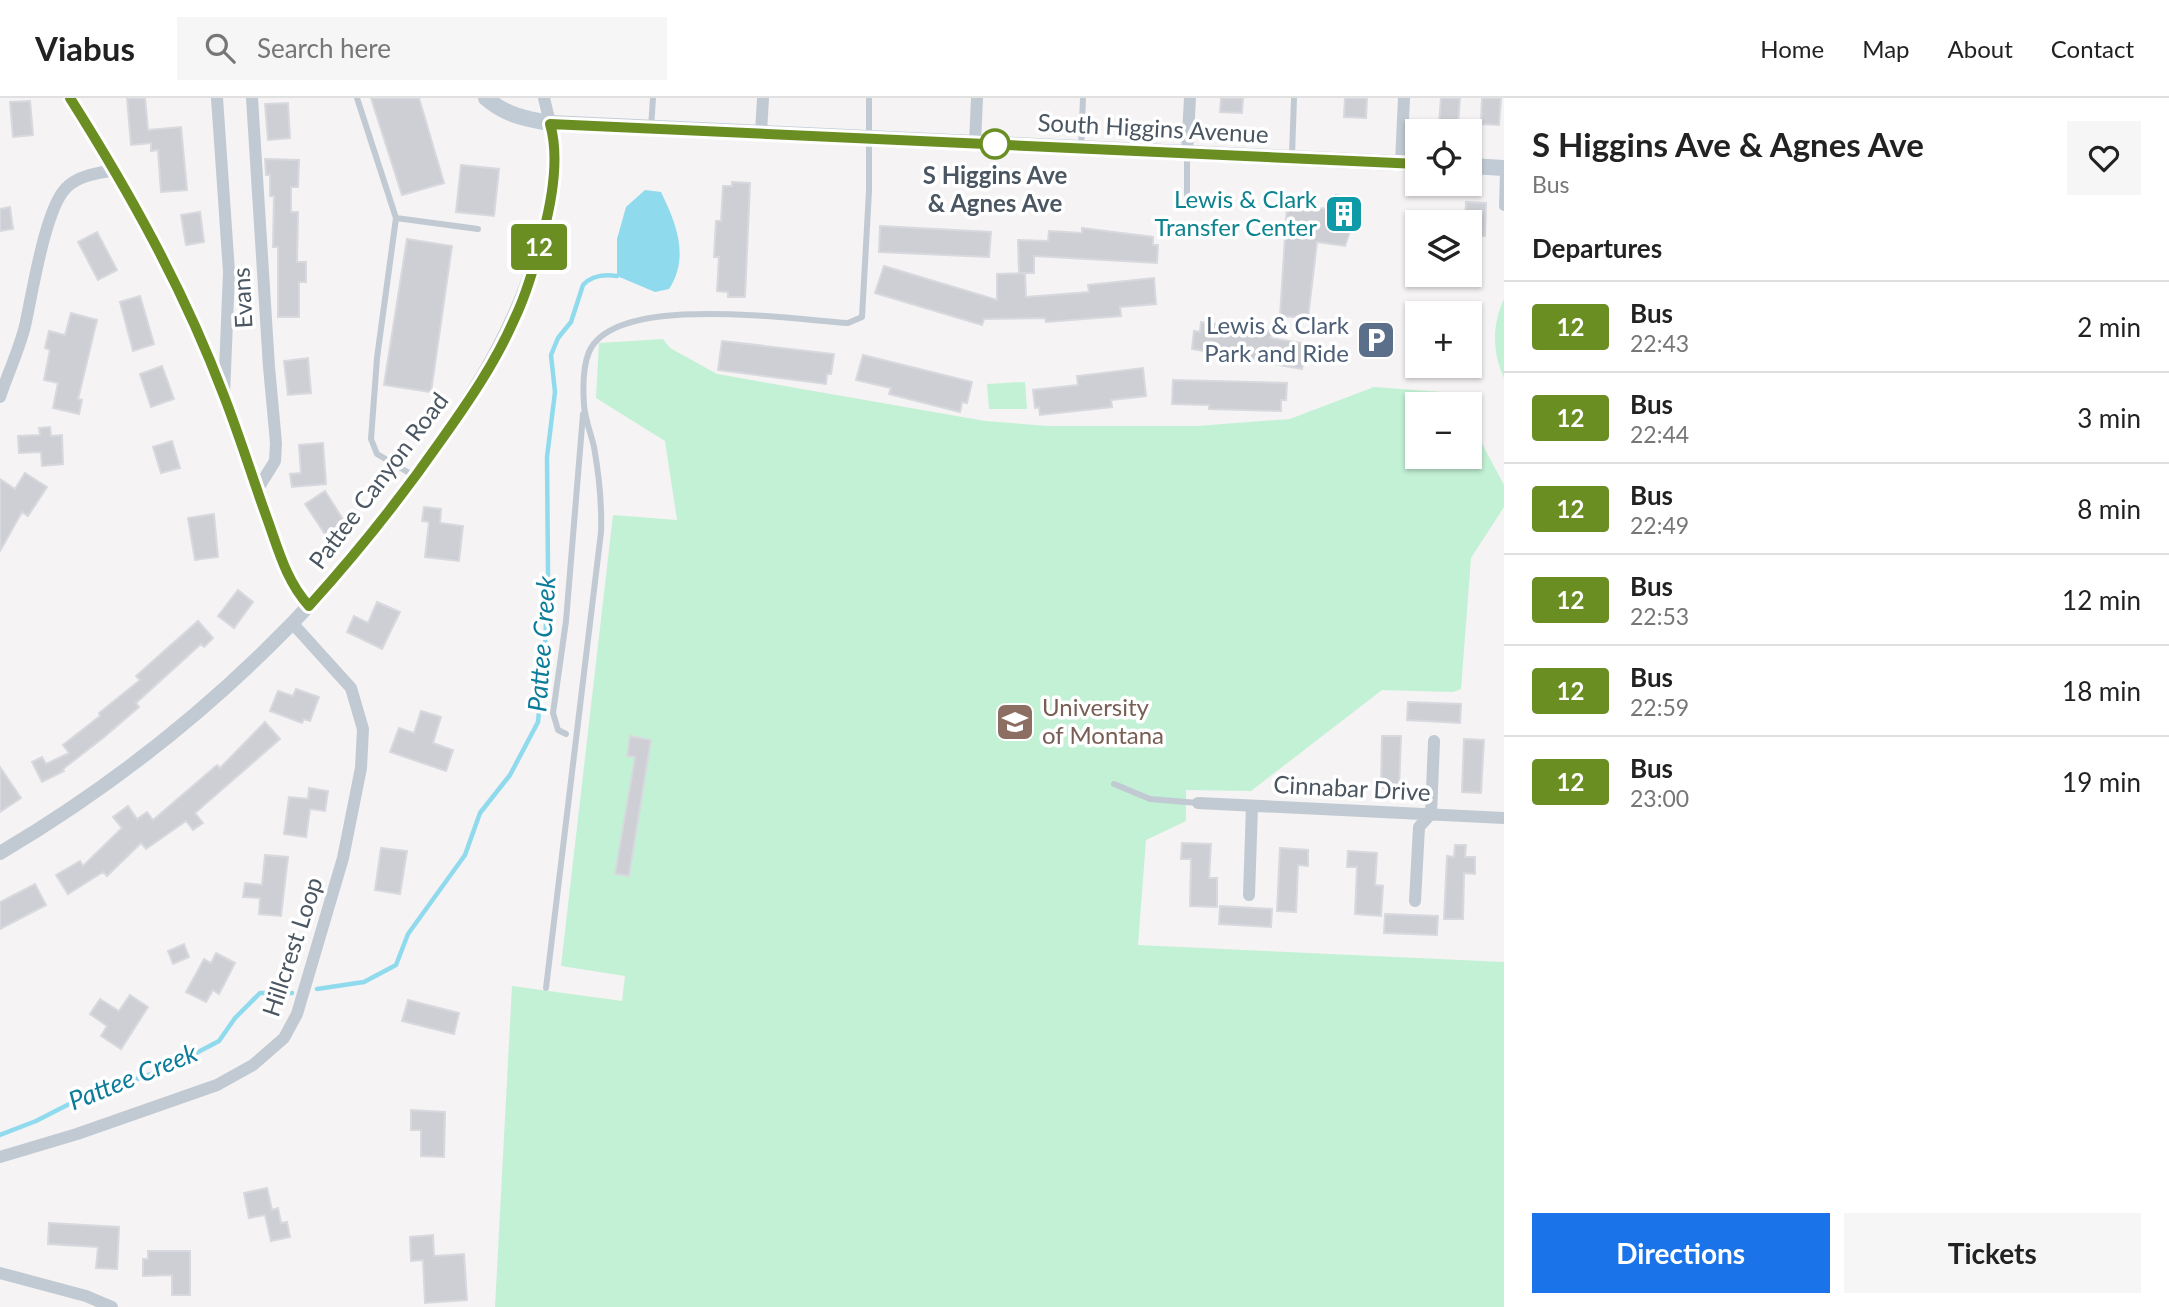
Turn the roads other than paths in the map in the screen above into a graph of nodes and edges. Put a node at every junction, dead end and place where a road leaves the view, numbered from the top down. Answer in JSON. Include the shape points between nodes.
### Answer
{"nodes":[{"id":1,"x":70,"y":98,"type":"edge"},
{"id":2,"x":217,"y":98,"type":"edge"},
{"id":3,"x":252,"y":98,"type":"edge"},
{"id":4,"x":357,"y":98,"type":"edge"},
{"id":5,"x":486,"y":98,"type":"edge"},
{"id":6,"x":544,"y":98,"type":"edge"},
{"id":7,"x":653,"y":98,"type":"edge"},
{"id":8,"x":762,"y":98,"type":"edge"},
{"id":9,"x":869,"y":98,"type":"edge"},
{"id":10,"x":977,"y":98,"type":"edge"},
{"id":11,"x":1083,"y":98,"type":"edge"},
{"id":12,"x":1190,"y":98,"type":"edge"},
{"id":13,"x":1294,"y":98,"type":"edge"},
{"id":14,"x":1404,"y":98,"type":"edge"},
{"id":15,"x":1406,"y":119,"type":"edge"},
{"id":16,"x":550,"y":124,"type":"junction"},
{"id":17,"x":651,"y":128,"type":"junction"},
{"id":18,"x":761,"y":133,"type":"junction"},
{"id":19,"x":867,"y":138,"type":"junction"},
{"id":20,"x":975,"y":143,"type":"junction"},
{"id":21,"x":1081,"y":148,"type":"junction"},
{"id":22,"x":1187,"y":153,"type":"junction"},
{"id":23,"x":1292,"y":158,"type":"junction"},
{"id":24,"x":1405,"y":164,"type":"edge"},
{"id":25,"x":1482,"y":167,"type":"edge"},
{"id":26,"x":1503,"y":168,"type":"edge"},
{"id":27,"x":116,"y":170,"type":"junction"},
{"id":28,"x":1187,"y":205,"type":"dead end"},
{"id":29,"x":1504,"y":208,"type":"edge"},
{"id":30,"x":396,"y":218,"type":"junction"},
{"id":31,"x":478,"y":229,"type":"dead end"},
{"id":32,"x":224,"y":395,"type":"junction"},
{"id":33,"x":0,"y":397,"type":"edge"},
{"id":34,"x":584,"y":408,"type":"junction"},
{"id":35,"x":416,"y":477,"type":"junction"},
{"id":36,"x":257,"y":490,"type":"junction"},
{"id":37,"x":309,"y":606,"type":"junction"},
{"id":38,"x":294,"y":625,"type":"junction"},
{"id":39,"x":566,"y":734,"type":"dead end"},
{"id":40,"x":1434,"y":741,"type":"dead end"},
{"id":41,"x":1114,"y":784,"type":"dead end"},
{"id":42,"x":1198,"y":803,"type":"joint"},
{"id":43,"x":1252,"y":806,"type":"junction"},
{"id":44,"x":1431,"y":814,"type":"junction"},
{"id":45,"x":1504,"y":818,"type":"edge"},
{"id":46,"x":0,"y":853,"type":"edge"},
{"id":47,"x":1249,"y":895,"type":"dead end"},
{"id":48,"x":1415,"y":901,"type":"dead end"},
{"id":49,"x":546,"y":988,"type":"dead end"},
{"id":50,"x":0,"y":1157,"type":"edge"},
{"id":51,"x":0,"y":1273,"type":"edge"},
{"id":52,"x":112,"y":1307,"type":"edge"}],
"edges":[{"from":1,"to":27,"type":"street"},
{"from":2,"to":32,"type":"street","via":[[229,272]]},
{"from":3,"to":36,"type":"street","name":"Evans","via":[[276,443],[275,461]]},
{"from":4,"to":30,"type":"lane"},
{"from":5,"to":16,"type":"main road","name":"South Higgins Avenue","via":[[505,112]]},
{"from":6,"to":16,"type":"street"},
{"from":7,"to":17,"type":"lane"},
{"from":8,"to":18,"type":"street"},
{"from":9,"to":19,"type":"lane"},
{"from":10,"to":20,"type":"street"},
{"from":11,"to":21,"type":"lane"},
{"from":12,"to":22,"type":"street"},
{"from":13,"to":23,"type":"lane"},
{"from":14,"to":15,"type":"street"},
{"from":16,"to":17,"type":"main road","name":"South Higgins Avenue"},
{"from":16,"to":35,"type":"street","name":"Pattee Canyon Road","via":[[554,146],[548,216],[515,320],[478,388]]},
{"from":17,"to":18,"type":"main road","name":"South Higgins Avenue"},
{"from":18,"to":19,"type":"main road","name":"South Higgins Avenue"},
{"from":19,"to":20,"type":"main road","name":"South Higgins Avenue"},
{"from":19,"to":34,"type":"lane","via":[[862,317],[848,323],[690,312],[635,321],[614,328],[589,351]]},
{"from":20,"to":21,"type":"main road","name":"South Higgins Avenue"},
{"from":21,"to":22,"type":"main road","name":"South Higgins Avenue"},
{"from":22,"to":23,"type":"main road","name":"South Higgins Avenue"},
{"from":22,"to":28,"type":"lane"},
{"from":23,"to":24,"type":"main road","name":"South Higgins Avenue"},
{"from":25,"to":26,"type":"main road"},
{"from":26,"to":29,"type":"lane"},
{"from":27,"to":32,"type":"street","via":[[176,281]]},
{"from":27,"to":33,"type":"street","via":[[90,174],[65,188],[37,261],[24,328]]},
{"from":30,"to":31,"type":"lane"},
{"from":30,"to":35,"type":"lane","via":[[371,439],[377,454]]},
{"from":32,"to":36,"type":"street"},
{"from":34,"to":39,"type":"lane","via":[[566,621],[553,713],[558,730]]},
{"from":34,"to":49,"type":"lane","via":[[600,488],[601,532]]},
{"from":35,"to":37,"type":"street","name":"Pattee Canyon Road"},
{"from":36,"to":37,"type":"street","via":[[290,582]]},
{"from":37,"to":38,"type":"street","name":"Pattee Canyon Road"},
{"from":38,"to":46,"type":"street","name":"Pattee Canyon Road","via":[[151,752]]},
{"from":38,"to":50,"type":"street","name":"Hillcrest Loop","via":[[351,688],[363,729],[361,768],[343,858],[298,1014],[284,1038],[253,1065],[217,1085]]},
{"from":40,"to":44,"type":"street"},
{"from":41,"to":42,"type":"lane","via":[[1150,799]]},
{"from":42,"to":43,"type":"street","name":"Cinnabar Drive"},
{"from":43,"to":44,"type":"street","name":"Cinnabar Drive"},
{"from":43,"to":47,"type":"street"},
{"from":44,"to":45,"type":"street","name":"Cinnabar Drive"},
{"from":44,"to":48,"type":"street","via":[[1419,827]]},
{"from":51,"to":52,"type":"street"}]}
